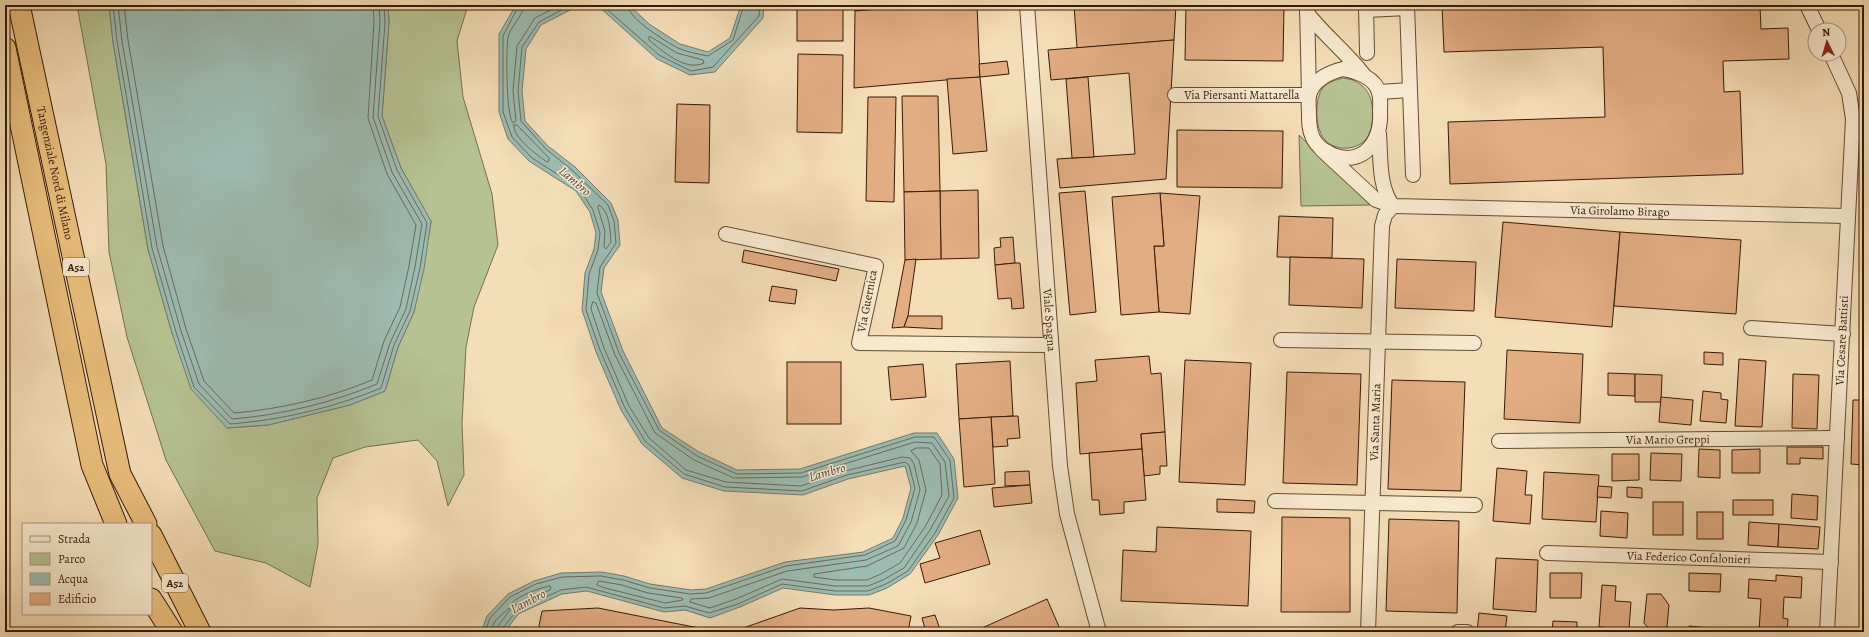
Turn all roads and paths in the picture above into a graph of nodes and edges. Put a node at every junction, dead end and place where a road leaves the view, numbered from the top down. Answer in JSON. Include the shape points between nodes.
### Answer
{"nodes":[{"id":1,"x":19,"y":5,"type":"edge"},
{"id":2,"x":1028,"y":5,"type":"edge"},
{"id":3,"x":1807,"y":5,"type":"edge"},
{"id":4,"x":1407,"y":7,"type":"edge"},
{"id":5,"x":1366,"y":8,"type":"edge"},
{"id":6,"x":1307,"y":9,"type":"edge"},
{"id":7,"x":1815,"y":22,"type":"edge"},
{"id":8,"x":5,"y":48,"type":"edge"},
{"id":9,"x":1367,"y":53,"type":"dead end"},
{"id":10,"x":1835,"y":62,"type":"edge"},
{"id":11,"x":1363,"y":74,"type":"junction"},
{"id":12,"x":1410,"y":90,"type":"junction"},
{"id":13,"x":1379,"y":92,"type":"junction"},
{"id":14,"x":1175,"y":95,"type":"dead end"},
{"id":15,"x":1309,"y":95,"type":"junction"},
{"id":16,"x":1379,"y":134,"type":"junction"},
{"id":17,"x":1321,"y":149,"type":"junction"},
{"id":18,"x":1413,"y":175,"type":"dead end"},
{"id":19,"x":1393,"y":206,"type":"junction"},
{"id":20,"x":1848,"y":216,"type":"junction"},
{"id":21,"x":726,"y":234,"type":"dead end"},
{"id":22,"x":1751,"y":328,"type":"dead end"},
{"id":23,"x":1842,"y":334,"type":"junction"},
{"id":24,"x":1281,"y":340,"type":"dead end"},
{"id":25,"x":1378,"y":342,"type":"junction"},
{"id":26,"x":1474,"y":343,"type":"dead end"},
{"id":27,"x":1051,"y":345,"type":"junction"},
{"id":28,"x":1837,"y":438,"type":"junction"},
{"id":29,"x":1499,"y":441,"type":"dead end"},
{"id":30,"x":1275,"y":501,"type":"dead end"},
{"id":31,"x":1372,"y":503,"type":"junction"},
{"id":32,"x":1475,"y":505,"type":"dead end"},
{"id":33,"x":116,"y":523,"type":"edge"},
{"id":34,"x":145,"y":523,"type":"edge"},
{"id":35,"x":152,"y":537,"type":"edge"},
{"id":36,"x":1547,"y":553,"type":"dead end"},
{"id":37,"x":1831,"y":562,"type":"junction"},
{"id":38,"x":152,"y":601,"type":"edge"},
{"id":39,"x":172,"y":632,"type":"edge"},
{"id":40,"x":200,"y":632,"type":"edge"},
{"id":41,"x":1099,"y":632,"type":"edge"},
{"id":42,"x":1368,"y":632,"type":"edge"},
{"id":43,"x":1458,"y":632,"type":"edge"},
{"id":44,"x":1467,"y":632,"type":"edge"},
{"id":45,"x":1827,"y":632,"type":"edge"}],
"edges":[{"from":1,"to":34,"type":"highway","name":"Tangenziale Nord di Milano","number":"A52","via":[[120,474]]},
{"from":2,"to":27,"type":"street","name":"Viale Spagna"},
{"from":3,"to":7,"type":"street"},
{"from":4,"to":5,"type":"street"},
{"from":4,"to":12,"type":"street"},
{"from":5,"to":9,"type":"street"},
{"from":6,"to":11,"type":"street","via":[[1316,25],[1351,58]]},
{"from":6,"to":15,"type":"street"},
{"from":8,"to":33,"type":"highway","name":"Tangenziale Nord di Milano","number":"A52","via":[[92,465]]},
{"from":10,"to":20,"type":"street","name":"Via Cesare Battisti","via":[[1852,105]]},
{"from":11,"to":13,"type":"street"},
{"from":11,"to":15,"type":"street","via":[[1354,70],[1333,71],[1320,80]]},
{"from":12,"to":13,"type":"street"},
{"from":12,"to":18,"type":"street"},
{"from":13,"to":16,"type":"street"},
{"from":14,"to":15,"type":"street","name":"Via Piersanti Mattarella"},
{"from":15,"to":17,"type":"street","via":[[1309,126],[1313,139]]},
{"from":16,"to":17,"type":"street","via":[[1368,150],[1351,157],[1339,157]]},
{"from":16,"to":19,"type":"street","via":[[1382,180],[1386,197]]},
{"from":17,"to":19,"type":"street","name":"Via Girolamo Birago","via":[[1376,200]]},
{"from":19,"to":20,"type":"street","name":"Via Girolamo Birago"},
{"from":19,"to":25,"type":"street","name":"Via Santa Maria","via":[[1385,215],[1382,226]]},
{"from":20,"to":23,"type":"street","name":"Via Cesare Battisti"},
{"from":21,"to":27,"type":"street","name":"Via Guernica","via":[[876,266],[859,343]]},
{"from":22,"to":23,"type":"street"},
{"from":23,"to":28,"type":"street","name":"Via Cesare Battisti"},
{"from":24,"to":25,"type":"street"},
{"from":25,"to":26,"type":"street"},
{"from":25,"to":31,"type":"street","name":"Via Santa Maria"},
{"from":27,"to":41,"type":"street","name":"Viale Spagna","via":[[1060,466],[1067,514]]},
{"from":28,"to":29,"type":"street","name":"Via Mario Greppi"},
{"from":28,"to":37,"type":"street","name":"Via Cesare Battisti"},
{"from":30,"to":31,"type":"street"},
{"from":31,"to":32,"type":"street"},
{"from":31,"to":42,"type":"street","name":"Via Santa Maria"},
{"from":35,"to":40,"type":"highway","number":"A52"},
{"from":36,"to":37,"type":"street","name":"Via Federico Confalonieri"},
{"from":37,"to":45,"type":"street","name":"Via Cesare Battisti"},
{"from":38,"to":39,"type":"highway","number":"A52"},
{"from":43,"to":44,"type":"street"}]}
